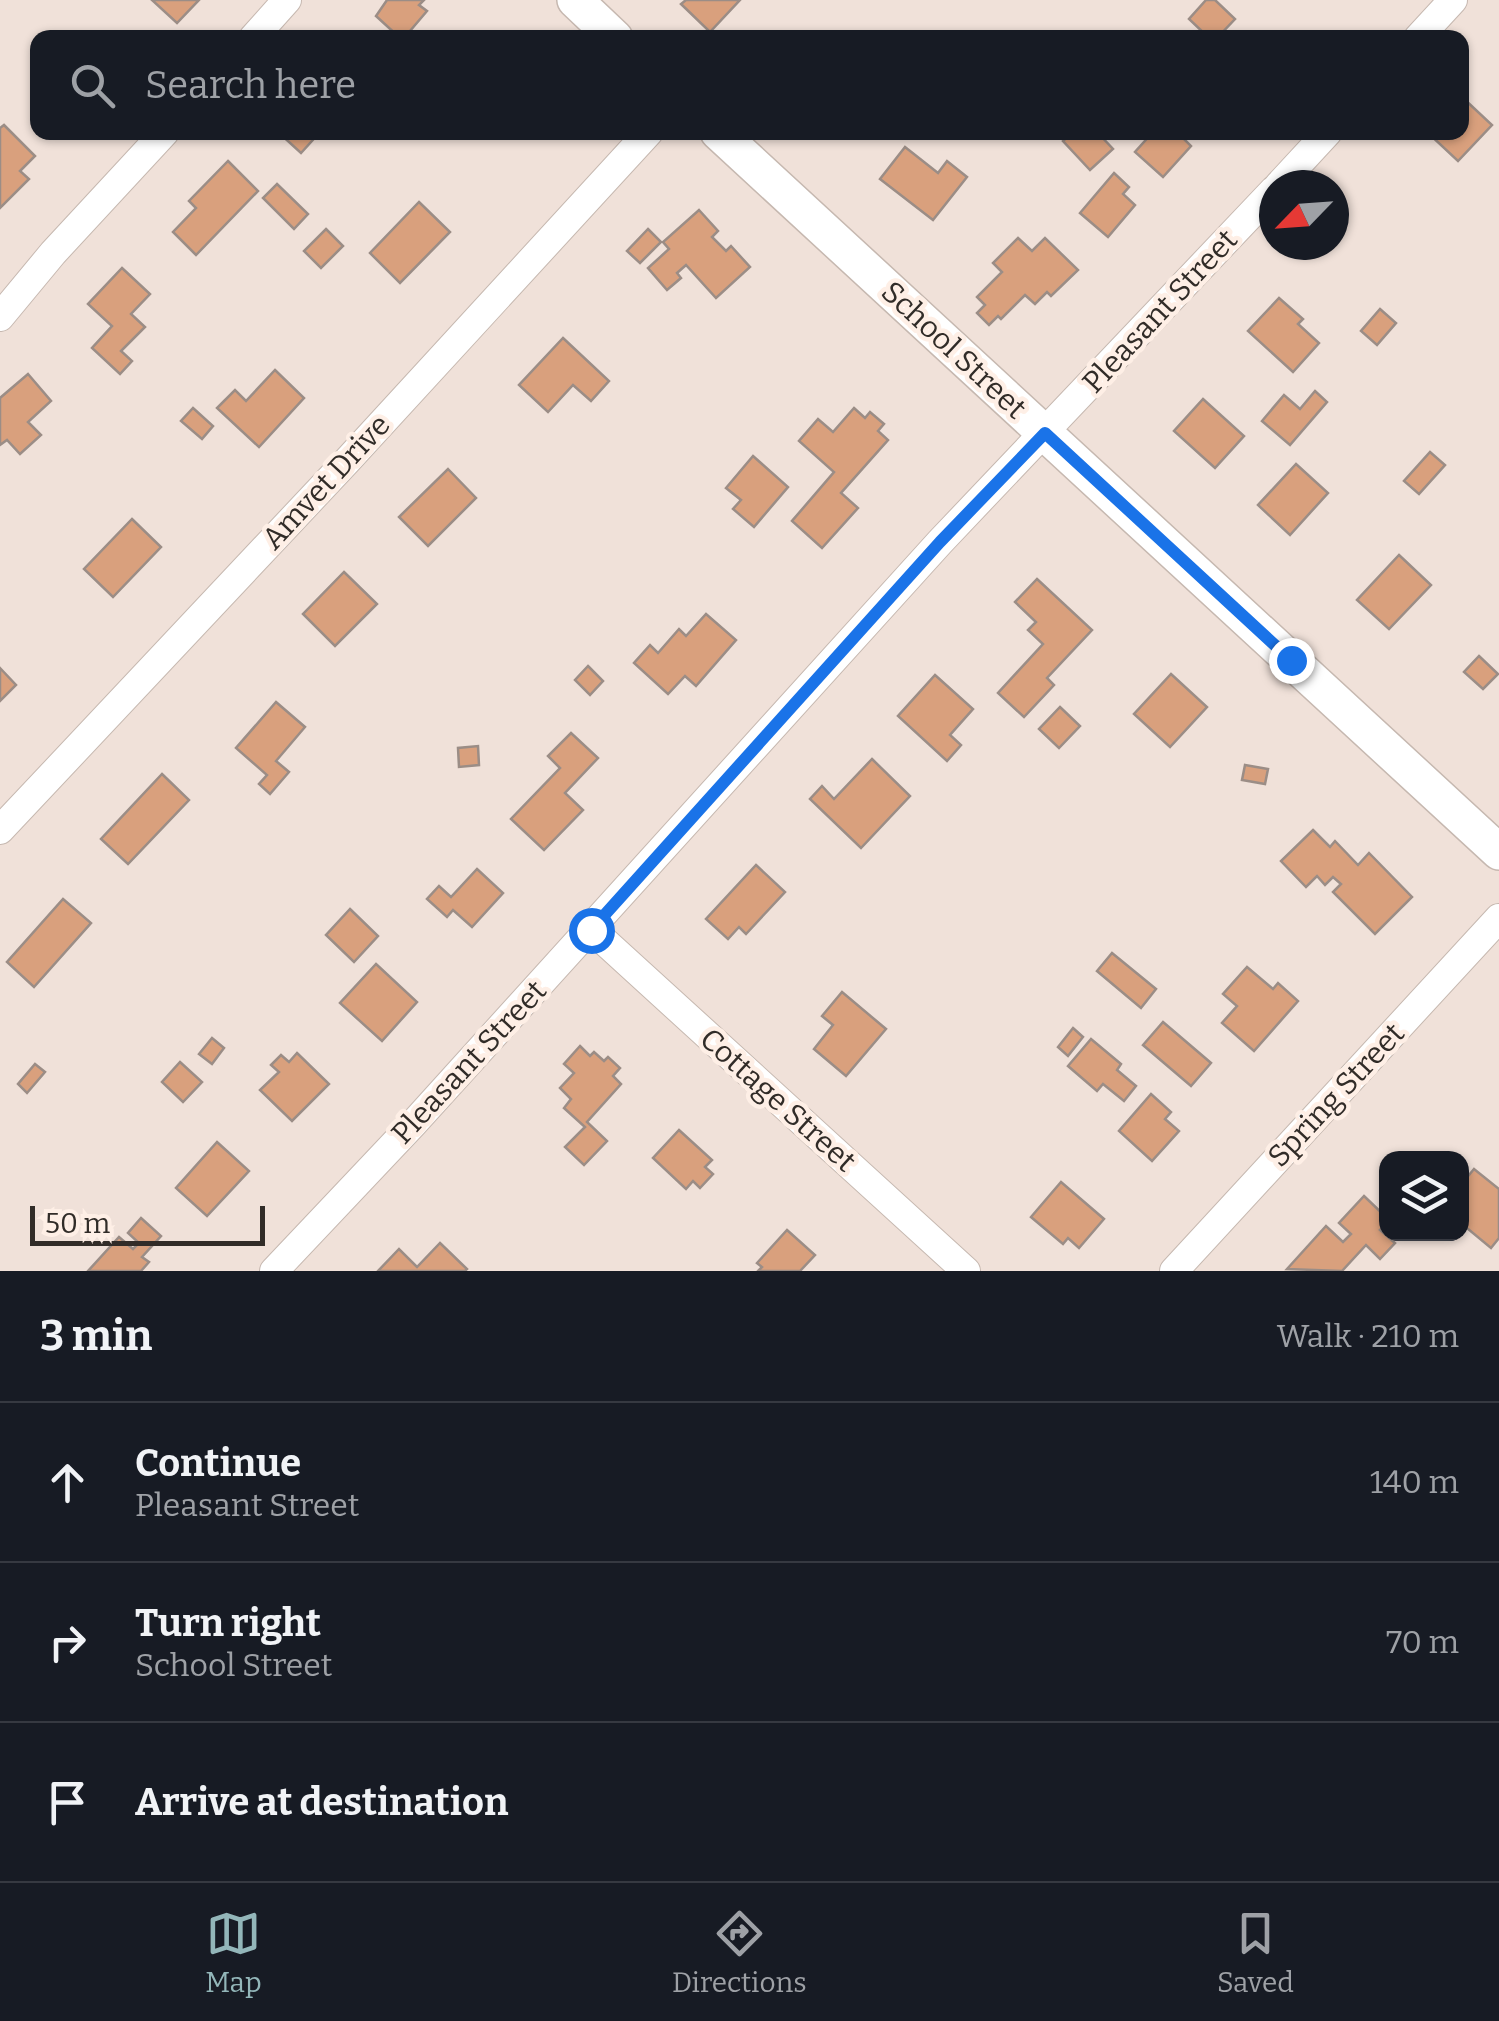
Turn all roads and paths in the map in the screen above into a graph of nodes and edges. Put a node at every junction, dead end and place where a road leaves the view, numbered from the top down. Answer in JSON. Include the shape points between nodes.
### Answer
{"nodes":[{"id":1,"x":287,"y":0,"type":"edge"},
{"id":2,"x":1453,"y":0,"type":"edge"},
{"id":3,"x":578,"y":1,"type":"edge"},
{"id":4,"x":260,"y":30,"type":"edge"},
{"id":5,"x":607,"y":30,"type":"edge"},
{"id":6,"x":1425,"y":30,"type":"edge"},
{"id":7,"x":158,"y":140,"type":"edge"},
{"id":8,"x":642,"y":140,"type":"edge"},
{"id":9,"x":727,"y":140,"type":"edge"},
{"id":10,"x":1320,"y":140,"type":"edge"},
{"id":11,"x":1292,"y":170,"type":"edge"},
{"id":12,"x":1259,"y":205,"type":"edge"},
{"id":13,"x":0,"y":316,"type":"edge"},
{"id":14,"x":1045,"y":433,"type":"junction"},
{"id":15,"x":0,"y":830,"type":"edge"},
{"id":16,"x":1499,"y":852,"type":"edge"},
{"id":17,"x":1499,"y":918,"type":"edge"},
{"id":18,"x":591,"y":930,"type":"junction"},
{"id":19,"x":274,"y":1271,"type":"edge"},
{"id":20,"x":966,"y":1271,"type":"edge"},
{"id":21,"x":1174,"y":1271,"type":"edge"}],
"edges":[{"from":1,"to":4,"type":"street"},
{"from":2,"to":6,"type":"street"},
{"from":3,"to":5,"type":"street"},
{"from":7,"to":13,"type":"street"},
{"from":8,"to":15,"type":"street","name":"Amvet Drive"},
{"from":9,"to":14,"type":"street","name":"School Street"},
{"from":10,"to":11,"type":"street","name":"Pleasant Street"},
{"from":12,"to":14,"type":"street","name":"Pleasant Street"},
{"from":14,"to":16,"type":"street","name":"School Street"},
{"from":14,"to":18,"type":"street","name":"Pleasant Street"},
{"from":17,"to":21,"type":"street","name":"Spring Street"},
{"from":18,"to":19,"type":"street","name":"Pleasant Street"},
{"from":18,"to":20,"type":"street","name":"Cottage Street"}]}
